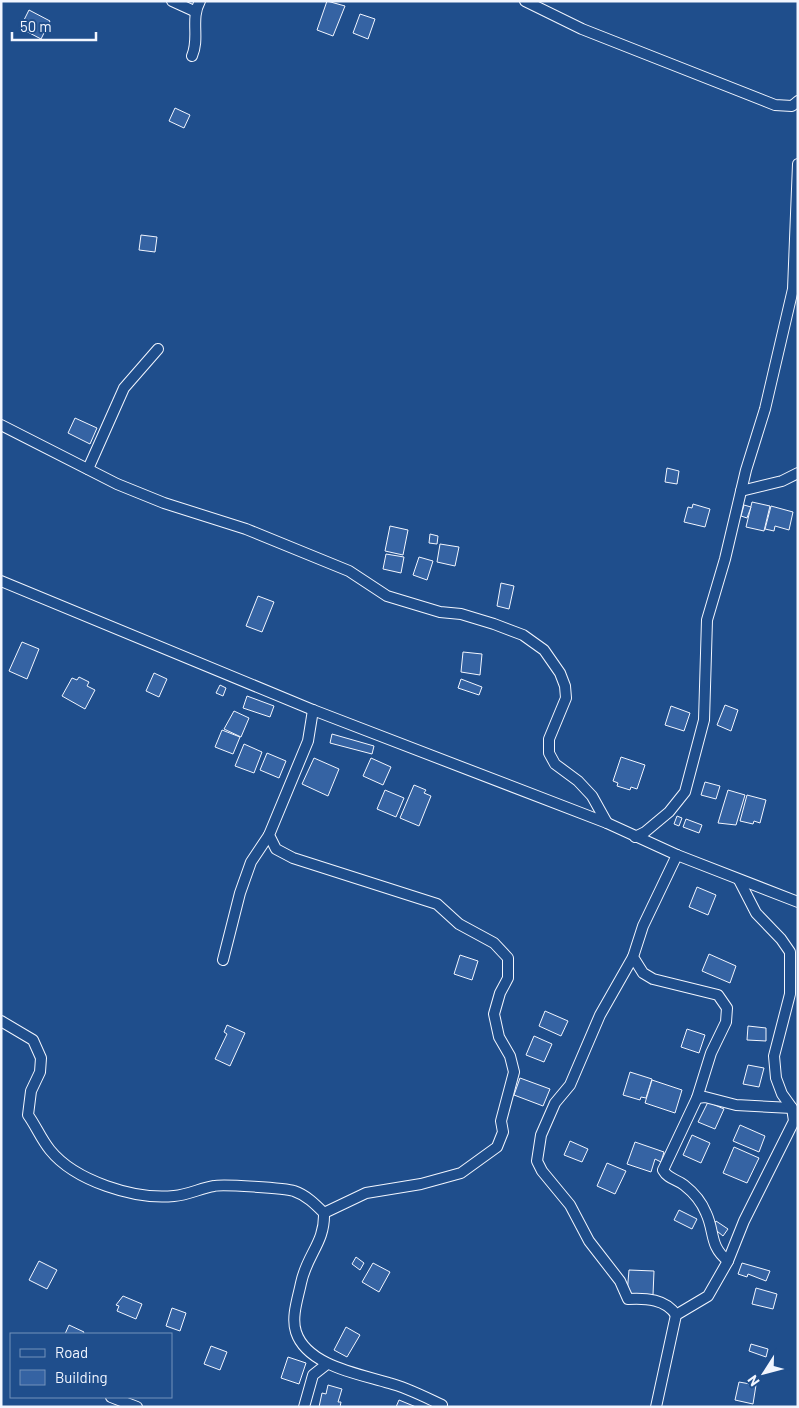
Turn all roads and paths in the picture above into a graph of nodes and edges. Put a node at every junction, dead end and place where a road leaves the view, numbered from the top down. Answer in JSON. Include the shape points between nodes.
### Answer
{"nodes":[{"id":1,"x":172,"y":1,"type":"edge"},
{"id":2,"x":200,"y":1,"type":"edge"},
{"id":3,"x":525,"y":1,"type":"edge"},
{"id":4,"x":194,"y":11,"type":"junction"},
{"id":5,"x":192,"y":56,"type":"dead end"},
{"id":6,"x":798,"y":101,"type":"edge"},
{"id":7,"x":798,"y":164,"type":"edge"},
{"id":8,"x":797,"y":180,"type":"edge"},
{"id":9,"x":158,"y":350,"type":"dead end"},
{"id":10,"x":1,"y":425,"type":"edge"},
{"id":11,"x":88,"y":469,"type":"junction"},
{"id":12,"x":798,"y":473,"type":"edge"},
{"id":13,"x":741,"y":491,"type":"junction"},
{"id":14,"x":1,"y":582,"type":"edge"},
{"id":15,"x":313,"y":710,"type":"junction"},
{"id":16,"x":607,"y":823,"type":"junction"},
{"id":17,"x":269,"y":835,"type":"junction"},
{"id":18,"x":635,"y":836,"type":"junction"},
{"id":19,"x":677,"y":855,"type":"junction"},
{"id":20,"x":739,"y":880,"type":"junction"},
{"id":21,"x":798,"y":902,"type":"edge"},
{"id":22,"x":633,"y":957,"type":"junction"},
{"id":23,"x":223,"y":960,"type":"dead end"},
{"id":24,"x":1,"y":1021,"type":"edge"},
{"id":25,"x":697,"y":1098,"type":"junction"},
{"id":26,"x":792,"y":1108,"type":"junction"},
{"id":27,"x":324,"y":1212,"type":"junction"},
{"id":28,"x":728,"y":1261,"type":"junction"},
{"id":29,"x":676,"y":1315,"type":"junction"},
{"id":30,"x":327,"y":1364,"type":"junction"},
{"id":31,"x":114,"y":1398,"type":"edge"},
{"id":32,"x":442,"y":1405,"type":"dead end"},
{"id":33,"x":137,"y":1407,"type":"edge"},
{"id":34,"x":304,"y":1407,"type":"edge"},
{"id":35,"x":656,"y":1407,"type":"edge"}],
"edges":[{"from":1,"to":4,"type":"street"},
{"from":2,"to":4,"type":"street"},
{"from":3,"to":6,"type":"street","via":[[582,29],[775,105],[792,106]]},
{"from":4,"to":5,"type":"street","via":[[196,46]]},
{"from":7,"to":8,"type":"street"},
{"from":8,"to":13,"type":"street","via":[[793,289],[765,409]]},
{"from":9,"to":11,"type":"street","via":[[124,388]]},
{"from":10,"to":11,"type":"street"},
{"from":11,"to":16,"type":"street","via":[[156,500],[246,529],[349,571],[388,596],[440,612],[461,614],[523,635],[544,650],[560,673],[564,686],[566,698],[550,739],[549,753],[555,764],[592,796]]},
{"from":12,"to":13,"type":"street","via":[[782,481]]},
{"from":13,"to":18,"type":"street","via":[[707,620],[704,720],[688,783],[669,812]]},
{"from":14,"to":15,"type":"street"},
{"from":15,"to":16,"type":"street"},
{"from":15,"to":17,"type":"street","via":[[308,741]]},
{"from":16,"to":18,"type":"street"},
{"from":17,"to":23,"type":"street","via":[[248,870]]},
{"from":17,"to":27,"type":"street","via":[[276,849],[293,858],[437,904],[459,924],[494,943],[508,958],[508,978],[494,1014],[498,1037],[510,1056],[514,1072],[501,1120],[503,1132],[497,1147],[461,1174],[366,1193]]},
{"from":18,"to":19,"type":"street"},
{"from":19,"to":20,"type":"street"},
{"from":19,"to":22,"type":"street","via":[[643,926]]},
{"from":20,"to":21,"type":"street"},
{"from":20,"to":26,"type":"street","via":[[756,913],[790,952],[790,994],[774,1056],[776,1078]]},
{"from":22,"to":25,"type":"street","via":[[643,973],[653,979],[718,995],[727,1008],[726,1022],[711,1053]]},
{"from":22,"to":29,"type":"street","via":[[600,1016],[570,1085],[555,1103],[541,1135],[537,1161],[570,1206],[589,1241],[620,1281],[628,1299],[654,1300],[672,1308]]},
{"from":24,"to":27,"type":"street","via":[[33,1040],[42,1058],[40,1072],[31,1091],[28,1114],[50,1150],[72,1169],[103,1185],[157,1197],[215,1186],[293,1190]]},
{"from":25,"to":26,"type":"street","via":[[736,1105]]},
{"from":25,"to":28,"type":"street","via":[[663,1170],[667,1177],[684,1185],[695,1196],[706,1212],[717,1252]]},
{"from":26,"to":28,"type":"street","via":[[794,1121],[744,1221]]},
{"from":27,"to":30,"type":"street","via":[[321,1239],[304,1271],[294,1319],[296,1334]]},
{"from":28,"to":29,"type":"street","via":[[708,1296]]},
{"from":29,"to":35,"type":"street"},
{"from":30,"to":32,"type":"street","via":[[390,1383]]},
{"from":30,"to":34,"type":"street","via":[[313,1375]]},
{"from":31,"to":33,"type":"street"}]}
